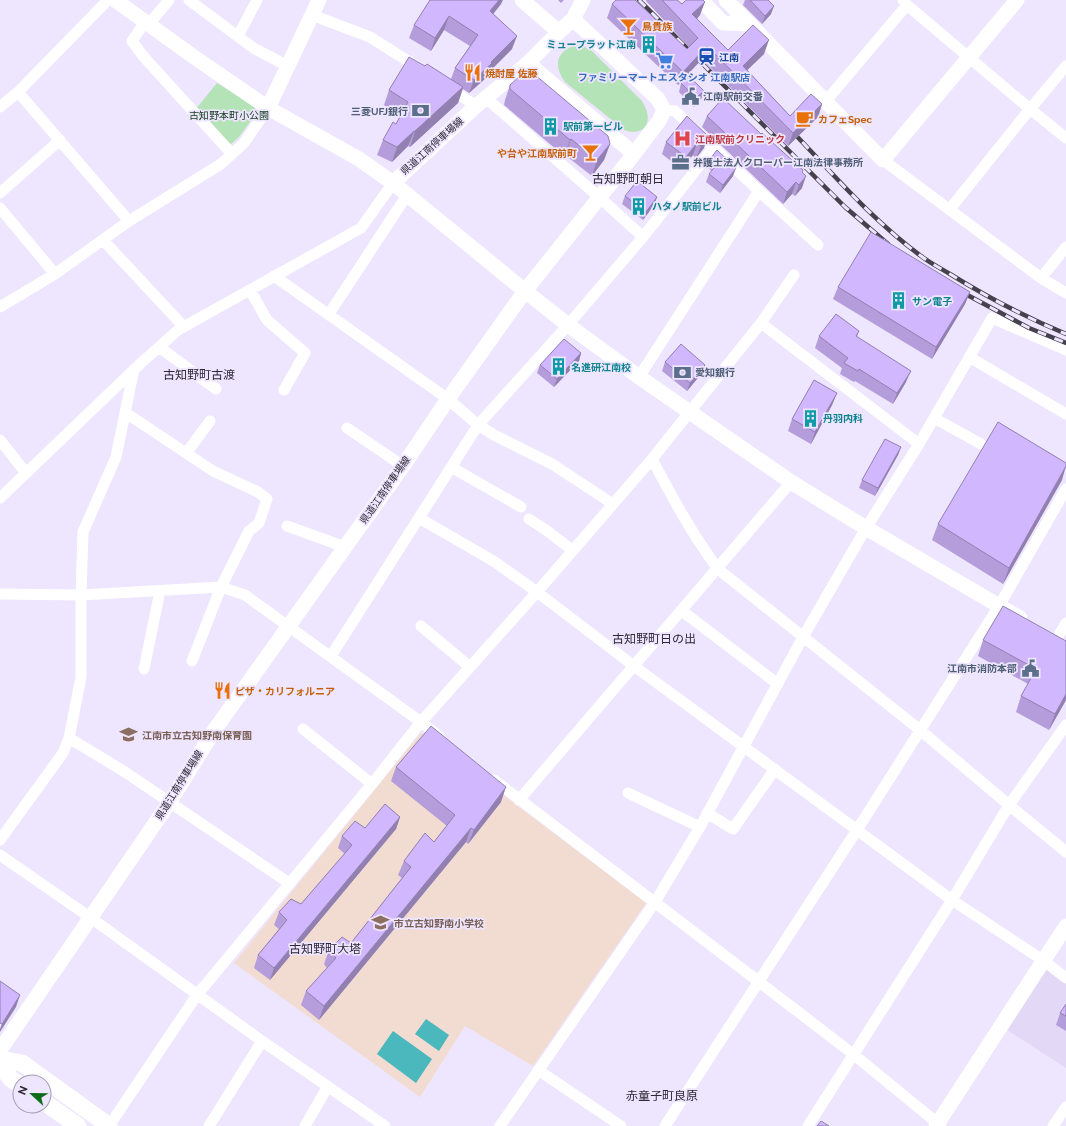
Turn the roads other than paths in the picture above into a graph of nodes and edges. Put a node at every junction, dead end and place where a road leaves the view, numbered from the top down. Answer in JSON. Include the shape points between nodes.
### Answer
{"nodes":[{"id":1,"x":108,"y":0,"type":"edge"},
{"id":2,"x":115,"y":0,"type":"edge"},
{"id":3,"x":169,"y":0,"type":"edge"},
{"id":4,"x":189,"y":0,"type":"edge"},
{"id":5,"x":256,"y":0,"type":"edge"},
{"id":6,"x":319,"y":0,"type":"edge"},
{"id":7,"x":522,"y":0,"type":"edge"},
{"id":8,"x":583,"y":0,"type":"edge"},
{"id":9,"x":701,"y":0,"type":"edge"},
{"id":10,"x":726,"y":0,"type":"edge"},
{"id":11,"x":1017,"y":0,"type":"edge"},
{"id":12,"x":905,"y":2,"type":"edge"},
{"id":13,"x":312,"y":14,"type":"junction"},
{"id":14,"x":573,"y":20,"type":"junction"},
{"id":15,"x":147,"y":23,"type":"junction"},
{"id":16,"x":750,"y":24,"type":"junction"},
{"id":17,"x":559,"y":32,"type":"junction"},
{"id":18,"x":238,"y":36,"type":"junction"},
{"id":19,"x":970,"y":58,"type":"junction"},
{"id":20,"x":528,"y":63,"type":"junction"},
{"id":21,"x":288,"y":66,"type":"junction"},
{"id":22,"x":1066,"y":66,"type":"edge"},
{"id":23,"x":426,"y":73,"type":"edge"},
{"id":24,"x":438,"y":81,"type":"edge"},
{"id":25,"x":18,"y":92,"type":"junction"},
{"id":26,"x":826,"y":101,"type":"junction"},
{"id":27,"x":481,"y":102,"type":"junction"},
{"id":28,"x":0,"y":107,"type":"edge"},
{"id":29,"x":268,"y":108,"type":"junction"},
{"id":30,"x":1030,"y":109,"type":"junction"},
{"id":31,"x":664,"y":110,"type":"junction"},
{"id":32,"x":1066,"y":138,"type":"edge"},
{"id":33,"x":60,"y":140,"type":"junction"},
{"id":34,"x":714,"y":147,"type":"junction"},
{"id":35,"x":232,"y":154,"type":"junction"},
{"id":36,"x":634,"y":154,"type":"junction"},
{"id":37,"x":883,"y":160,"type":"junction"},
{"id":38,"x":392,"y":183,"type":"junction"},
{"id":39,"x":759,"y":191,"type":"junction"},
{"id":40,"x":0,"y":193,"type":"edge"},
{"id":41,"x":407,"y":195,"type":"junction"},
{"id":42,"x":599,"y":197,"type":"junction"},
{"id":43,"x":0,"y":208,"type":"edge"},
{"id":44,"x":950,"y":210,"type":"junction"},
{"id":45,"x":129,"y":221,"type":"junction"},
{"id":46,"x":643,"y":237,"type":"junction"},
{"id":47,"x":103,"y":240,"type":"junction"},
{"id":48,"x":818,"y":245,"type":"dead end"},
{"id":49,"x":1066,"y":247,"type":"edge"},
{"id":50,"x":55,"y":274,"type":"junction"},
{"id":51,"x":794,"y":275,"type":"dead end"},
{"id":52,"x":274,"y":276,"type":"junction"},
{"id":53,"x":1041,"y":278,"type":"junction"},
{"id":54,"x":250,"y":290,"type":"junction"},
{"id":55,"x":525,"y":291,"type":"junction"},
{"id":56,"x":1066,"y":293,"type":"edge"},
{"id":57,"x":0,"y":308,"type":"edge"},
{"id":58,"x":329,"y":314,"type":"junction"},
{"id":59,"x":761,"y":324,"type":"junction"},
{"id":60,"x":568,"y":325,"type":"junction"},
{"id":61,"x":184,"y":327,"type":"junction"},
{"id":62,"x":159,"y":347,"type":"junction"},
{"id":63,"x":1066,"y":350,"type":"edge"},
{"id":64,"x":969,"y":357,"type":"junction"},
{"id":65,"x":134,"y":369,"type":"junction"},
{"id":66,"x":639,"y":377,"type":"junction"},
{"id":67,"x":216,"y":389,"type":"dead end"},
{"id":68,"x":284,"y":390,"type":"dead end"},
{"id":69,"x":448,"y":399,"type":"junction"},
{"id":70,"x":691,"y":412,"type":"junction"},
{"id":71,"x":126,"y":413,"type":"junction"},
{"id":72,"x":1066,"y":414,"type":"edge"},
{"id":73,"x":934,"y":418,"type":"junction"},
{"id":74,"x":210,"y":421,"type":"dead end"},
{"id":75,"x":478,"y":425,"type":"junction"},
{"id":76,"x":348,"y":428,"type":"dead end"},
{"id":77,"x":0,"y":440,"type":"edge"},
{"id":78,"x":919,"y":444,"type":"junction"},
{"id":79,"x":981,"y":444,"type":"dead end"},
{"id":80,"x":187,"y":452,"type":"junction"},
{"id":81,"x":652,"y":459,"type":"junction"},
{"id":82,"x":403,"y":466,"type":"junction"},
{"id":83,"x":451,"y":466,"type":"junction"},
{"id":84,"x":26,"y":473,"type":"junction"},
{"id":85,"x":791,"y":482,"type":"junction"},
{"id":86,"x":1066,"y":489,"type":"edge"},
{"id":87,"x":0,"y":498,"type":"edge"},
{"id":88,"x":613,"y":504,"type":"junction"},
{"id":89,"x":521,"y":507,"type":"dead end"},
{"id":90,"x":419,"y":518,"type":"junction"},
{"id":91,"x":529,"y":519,"type":"dead end"},
{"id":92,"x":287,"y":526,"type":"dead end"},
{"id":93,"x":866,"y":528,"type":"junction"},
{"id":94,"x":345,"y":547,"type":"junction"},
{"id":95,"x":572,"y":550,"type":"junction"},
{"id":96,"x":718,"y":568,"type":"junction"},
{"id":97,"x":221,"y":587,"type":"junction"},
{"id":98,"x":160,"y":591,"type":"junction"},
{"id":99,"x":538,"y":592,"type":"junction"},
{"id":100,"x":0,"y":594,"type":"edge"},
{"id":101,"x":81,"y":595,"type":"junction"},
{"id":102,"x":999,"y":606,"type":"junction"},
{"id":103,"x":682,"y":611,"type":"junction"},
{"id":104,"x":1066,"y":623,"type":"edge"},
{"id":105,"x":290,"y":626,"type":"junction"},
{"id":106,"x":421,"y":626,"type":"dead end"},
{"id":107,"x":1049,"y":634,"type":"edge"},
{"id":108,"x":803,"y":638,"type":"junction"},
{"id":109,"x":330,"y":656,"type":"junction"},
{"id":110,"x":192,"y":661,"type":"dead end"},
{"id":111,"x":634,"y":666,"type":"junction"},
{"id":112,"x":470,"y":667,"type":"junction"},
{"id":113,"x":144,"y":669,"type":"dead end"},
{"id":114,"x":778,"y":684,"type":"junction"},
{"id":115,"x":421,"y":722,"type":"junction"},
{"id":116,"x":1066,"y":725,"type":"edge"},
{"id":117,"x":303,"y":729,"type":"dead end"},
{"id":118,"x":920,"y":730,"type":"junction"},
{"id":119,"x":69,"y":738,"type":"junction"},
{"id":120,"x":446,"y":741,"type":"edge"},
{"id":121,"x":744,"y":747,"type":"junction"},
{"id":122,"x":775,"y":770,"type":"junction"},
{"id":123,"x":489,"y":776,"type":"edge"},
{"id":124,"x":372,"y":784,"type":"junction"},
{"id":125,"x":628,"y":793,"type":"dead end"},
{"id":126,"x":519,"y":800,"type":"junction"},
{"id":127,"x":169,"y":803,"type":"junction"},
{"id":128,"x":1008,"y":805,"type":"junction"},
{"id":129,"x":707,"y":813,"type":"junction"},
{"id":130,"x":700,"y":828,"type":"junction"},
{"id":131,"x":857,"y":830,"type":"junction"},
{"id":132,"x":0,"y":840,"type":"edge"},
{"id":133,"x":1066,"y":852,"type":"edge"},
{"id":134,"x":0,"y":855,"type":"edge"},
{"id":135,"x":289,"y":884,"type":"junction"},
{"id":136,"x":952,"y":900,"type":"junction"},
{"id":137,"x":655,"y":902,"type":"junction"},
{"id":138,"x":91,"y":918,"type":"junction"},
{"id":139,"x":1066,"y":926,"type":"edge"},
{"id":140,"x":1044,"y":961,"type":"junction"},
{"id":141,"x":1066,"y":978,"type":"edge"},
{"id":142,"x":758,"y":981,"type":"junction"},
{"id":143,"x":197,"y":995,"type":"junction"},
{"id":144,"x":262,"y":1041,"type":"junction"},
{"id":145,"x":0,"y":1050,"type":"edge"},
{"id":146,"x":853,"y":1054,"type":"junction"},
{"id":147,"x":0,"y":1059,"type":"edge"},
{"id":148,"x":0,"y":1065,"type":"edge"},
{"id":149,"x":538,"y":1070,"type":"junction"},
{"id":150,"x":12,"y":1079,"type":"edge"},
{"id":151,"x":328,"y":1086,"type":"junction"},
{"id":152,"x":1066,"y":1107,"type":"edge"},
{"id":153,"x":52,"y":1108,"type":"edge"},
{"id":154,"x":938,"y":1125,"type":"edge"},
{"id":155,"x":78,"y":1126,"type":"edge"},
{"id":156,"x":109,"y":1126,"type":"edge"},
{"id":157,"x":209,"y":1126,"type":"edge"},
{"id":158,"x":305,"y":1126,"type":"edge"},
{"id":159,"x":386,"y":1126,"type":"edge"},
{"id":160,"x":500,"y":1126,"type":"edge"},
{"id":161,"x":621,"y":1126,"type":"edge"},
{"id":162,"x":665,"y":1126,"type":"edge"},
{"id":163,"x":808,"y":1126,"type":"edge"},
{"id":164,"x":1053,"y":1126,"type":"edge"}],
"edges":[{"from":1,"to":25,"type":"street"},
{"from":2,"to":15,"type":"street"},
{"from":3,"to":15,"type":"street"},
{"from":4,"to":18,"type":"street"},
{"from":5,"to":18,"type":"street"},
{"from":6,"to":13,"type":"street"},
{"from":7,"to":17,"type":"street"},
{"from":8,"to":14,"type":"street","name":"県道江南停車場線"},
{"from":9,"to":16,"type":"street","via":[[723,22]]},
{"from":10,"to":16,"type":"street"},
{"from":11,"to":19,"type":"street"},
{"from":12,"to":19,"type":"street"},
{"from":12,"to":26,"type":"street"},
{"from":13,"to":21,"type":"street"},
{"from":13,"to":23,"type":"street","via":[[370,37]]},
{"from":14,"to":17,"type":"street","name":"県道江南停車場線"},
{"from":14,"to":31,"type":"street","via":[[658,99]]},
{"from":15,"to":29,"type":"street"},
{"from":15,"to":35,"type":"street","via":[[132,41]]},
{"from":16,"to":26,"type":"street"},
{"from":17,"to":20,"type":"street","name":"県道江南停車場線"},
{"from":18,"to":21,"type":"street","via":[[255,49]]},
{"from":19,"to":30,"type":"street"},
{"from":19,"to":37,"type":"street"},
{"from":20,"to":27,"type":"street","name":"県道江南停車場線"},
{"from":20,"to":36,"type":"street"},
{"from":21,"to":29,"type":"street"},
{"from":22,"to":30,"type":"street"},
{"from":24,"to":27,"type":"street"},
{"from":25,"to":28,"type":"street"},
{"from":25,"to":33,"type":"street"},
{"from":26,"to":37,"type":"street"},
{"from":27,"to":38,"type":"street","name":"県道江南停車場線"},
{"from":27,"to":42,"type":"street"},
{"from":29,"to":35,"type":"street","via":[[244,143]]},
{"from":29,"to":38,"type":"street","via":[[359,159]]},
{"from":30,"to":32,"type":"street"},
{"from":30,"to":44,"type":"street"},
{"from":31,"to":34,"type":"street","via":[[676,111]]},
{"from":31,"to":36,"type":"street","via":[[659,121]]},
{"from":33,"to":40,"type":"street"},
{"from":33,"to":45,"type":"street"},
{"from":34,"to":39,"type":"street"},
{"from":34,"to":46,"type":"street"},
{"from":35,"to":45,"type":"street","via":[[221,164]]},
{"from":36,"to":42,"type":"street"},
{"from":37,"to":44,"type":"street"},
{"from":38,"to":41,"type":"street","name":"県道江南停車場線"},
{"from":38,"to":52,"type":"street","via":[[361,228]]},
{"from":39,"to":48,"type":"street"},
{"from":39,"to":66,"type":"street"},
{"from":41,"to":55,"type":"street","name":"県道江南停車場線"},
{"from":41,"to":58,"type":"street"},
{"from":42,"to":46,"type":"street"},
{"from":42,"to":55,"type":"street"},
{"from":43,"to":50,"type":"street"},
{"from":44,"to":53,"type":"street"},
{"from":45,"to":47,"type":"street"},
{"from":46,"to":60,"type":"street"},
{"from":47,"to":50,"type":"street"},
{"from":47,"to":61,"type":"street"},
{"from":49,"to":53,"type":"street"},
{"from":50,"to":57,"type":"street"},
{"from":51,"to":59,"type":"street"},
{"from":52,"to":54,"type":"street"},
{"from":52,"to":58,"type":"street"},
{"from":53,"to":56,"type":"street"},
{"from":54,"to":61,"type":"street"},
{"from":54,"to":68,"type":"street","via":[[267,320],[305,353]]},
{"from":55,"to":60,"type":"street"},
{"from":55,"to":69,"type":"street","name":"県道江南停車場線"},
{"from":58,"to":69,"type":"street"},
{"from":59,"to":70,"type":"street"},
{"from":59,"to":78,"type":"street"},
{"from":60,"to":66,"type":"street"},
{"from":60,"to":75,"type":"street"},
{"from":61,"to":62,"type":"street"},
{"from":62,"to":65,"type":"street"},
{"from":62,"to":67,"type":"street"},
{"from":63,"to":64,"type":"street","via":[[992,318]]},
{"from":64,"to":72,"type":"street"},
{"from":64,"to":73,"type":"street"},
{"from":65,"to":71,"type":"street"},
{"from":65,"to":84,"type":"street"},
{"from":66,"to":70,"type":"street"},
{"from":69,"to":75,"type":"street"},
{"from":69,"to":82,"type":"street","name":"県道江南停車場線"},
{"from":70,"to":81,"type":"street"},
{"from":70,"to":85,"type":"street"},
{"from":71,"to":80,"type":"street"},
{"from":71,"to":101,"type":"street","via":[[116,457],[83,532]]},
{"from":73,"to":78,"type":"street"},
{"from":73,"to":79,"type":"street"},
{"from":74,"to":80,"type":"street"},
{"from":75,"to":83,"type":"street"},
{"from":75,"to":88,"type":"street","via":[[552,464]]},
{"from":76,"to":82,"type":"street"},
{"from":77,"to":84,"type":"street"},
{"from":78,"to":93,"type":"street"},
{"from":80,"to":97,"type":"street","via":[[213,471],[258,492],[267,499],[259,523],[249,531]]},
{"from":81,"to":88,"type":"street"},
{"from":81,"to":96,"type":"street","via":[[675,503]]},
{"from":82,"to":94,"type":"street","name":"県道江南停車場線"},
{"from":83,"to":89,"type":"street"},
{"from":83,"to":90,"type":"street"},
{"from":84,"to":87,"type":"street"},
{"from":85,"to":93,"type":"street"},
{"from":85,"to":96,"type":"street"},
{"from":86,"to":102,"type":"street"},
{"from":88,"to":95,"type":"street"},
{"from":90,"to":99,"type":"street","via":[[496,562]]},
{"from":90,"to":109,"type":"street"},
{"from":91,"to":95,"type":"street"},
{"from":92,"to":94,"type":"street"},
{"from":93,"to":102,"type":"street"},
{"from":93,"to":108,"type":"street"},
{"from":94,"to":105,"type":"street","name":"県道江南停車場線"},
{"from":95,"to":99,"type":"street"},
{"from":96,"to":103,"type":"street"},
{"from":96,"to":108,"type":"street"},
{"from":97,"to":98,"type":"street"},
{"from":97,"to":105,"type":"street","via":[[245,595]]},
{"from":97,"to":110,"type":"street"},
{"from":98,"to":101,"type":"street"},
{"from":98,"to":113,"type":"street"},
{"from":99,"to":111,"type":"street"},
{"from":99,"to":112,"type":"street"},
{"from":100,"to":101,"type":"street"},
{"from":101,"to":119,"type":"street","via":[[80,676]]},
{"from":102,"to":107,"type":"street"},
{"from":102,"to":118,"type":"street"},
{"from":103,"to":111,"type":"street"},
{"from":103,"to":114,"type":"street"},
{"from":104,"to":107,"type":"street"},
{"from":105,"to":109,"type":"street"},
{"from":105,"to":127,"type":"street","name":"県道江南停車場線","via":[[213,732]]},
{"from":106,"to":112,"type":"street"},
{"from":108,"to":114,"type":"street"},
{"from":108,"to":118,"type":"street"},
{"from":109,"to":115,"type":"street"},
{"from":111,"to":121,"type":"street"},
{"from":111,"to":126,"type":"street"},
{"from":112,"to":115,"type":"street"},
{"from":114,"to":121,"type":"street"},
{"from":115,"to":120,"type":"street"},
{"from":115,"to":124,"type":"street"},
{"from":116,"to":128,"type":"street"},
{"from":117,"to":124,"type":"street"},
{"from":118,"to":128,"type":"street"},
{"from":118,"to":131,"type":"street"},
{"from":119,"to":127,"type":"street","via":[[125,772]]},
{"from":119,"to":132,"type":"street","via":[[63,753]]},
{"from":121,"to":122,"type":"street"},
{"from":121,"to":129,"type":"street"},
{"from":122,"to":129,"type":"street","via":[[733,829]]},
{"from":122,"to":131,"type":"street"},
{"from":123,"to":126,"type":"street"},
{"from":124,"to":135,"type":"street"},
{"from":125,"to":130,"type":"street"},
{"from":126,"to":137,"type":"street"},
{"from":127,"to":135,"type":"street"},
{"from":127,"to":138,"type":"street","name":"県道江南停車場線"},
{"from":128,"to":133,"type":"street"},
{"from":128,"to":136,"type":"street"},
{"from":129,"to":130,"type":"street"},
{"from":130,"to":137,"type":"street"},
{"from":131,"to":136,"type":"street"},
{"from":131,"to":142,"type":"street"},
{"from":134,"to":138,"type":"street"},
{"from":135,"to":143,"type":"street"},
{"from":136,"to":140,"type":"street"},
{"from":136,"to":146,"type":"street"},
{"from":137,"to":142,"type":"street"},
{"from":137,"to":149,"type":"street"},
{"from":138,"to":143,"type":"street"},
{"from":138,"to":145,"type":"street","name":"県道江南停車場線"},
{"from":139,"to":140,"type":"street"},
{"from":140,"to":141,"type":"street"},
{"from":140,"to":154,"type":"street"},
{"from":142,"to":146,"type":"street"},
{"from":142,"to":162,"type":"street"},
{"from":143,"to":144,"type":"street"},
{"from":143,"to":156,"type":"street"},
{"from":144,"to":151,"type":"street"},
{"from":144,"to":157,"type":"street"},
{"from":146,"to":154,"type":"street"},
{"from":146,"to":163,"type":"street"},
{"from":147,"to":156,"type":"main road","via":[[22,1064]]},
{"from":148,"to":150,"type":"main road"},
{"from":149,"to":160,"type":"street"},
{"from":149,"to":161,"type":"street"},
{"from":151,"to":158,"type":"street"},
{"from":151,"to":159,"type":"street"},
{"from":152,"to":164,"type":"street"},
{"from":153,"to":155,"type":"main road"}]}
